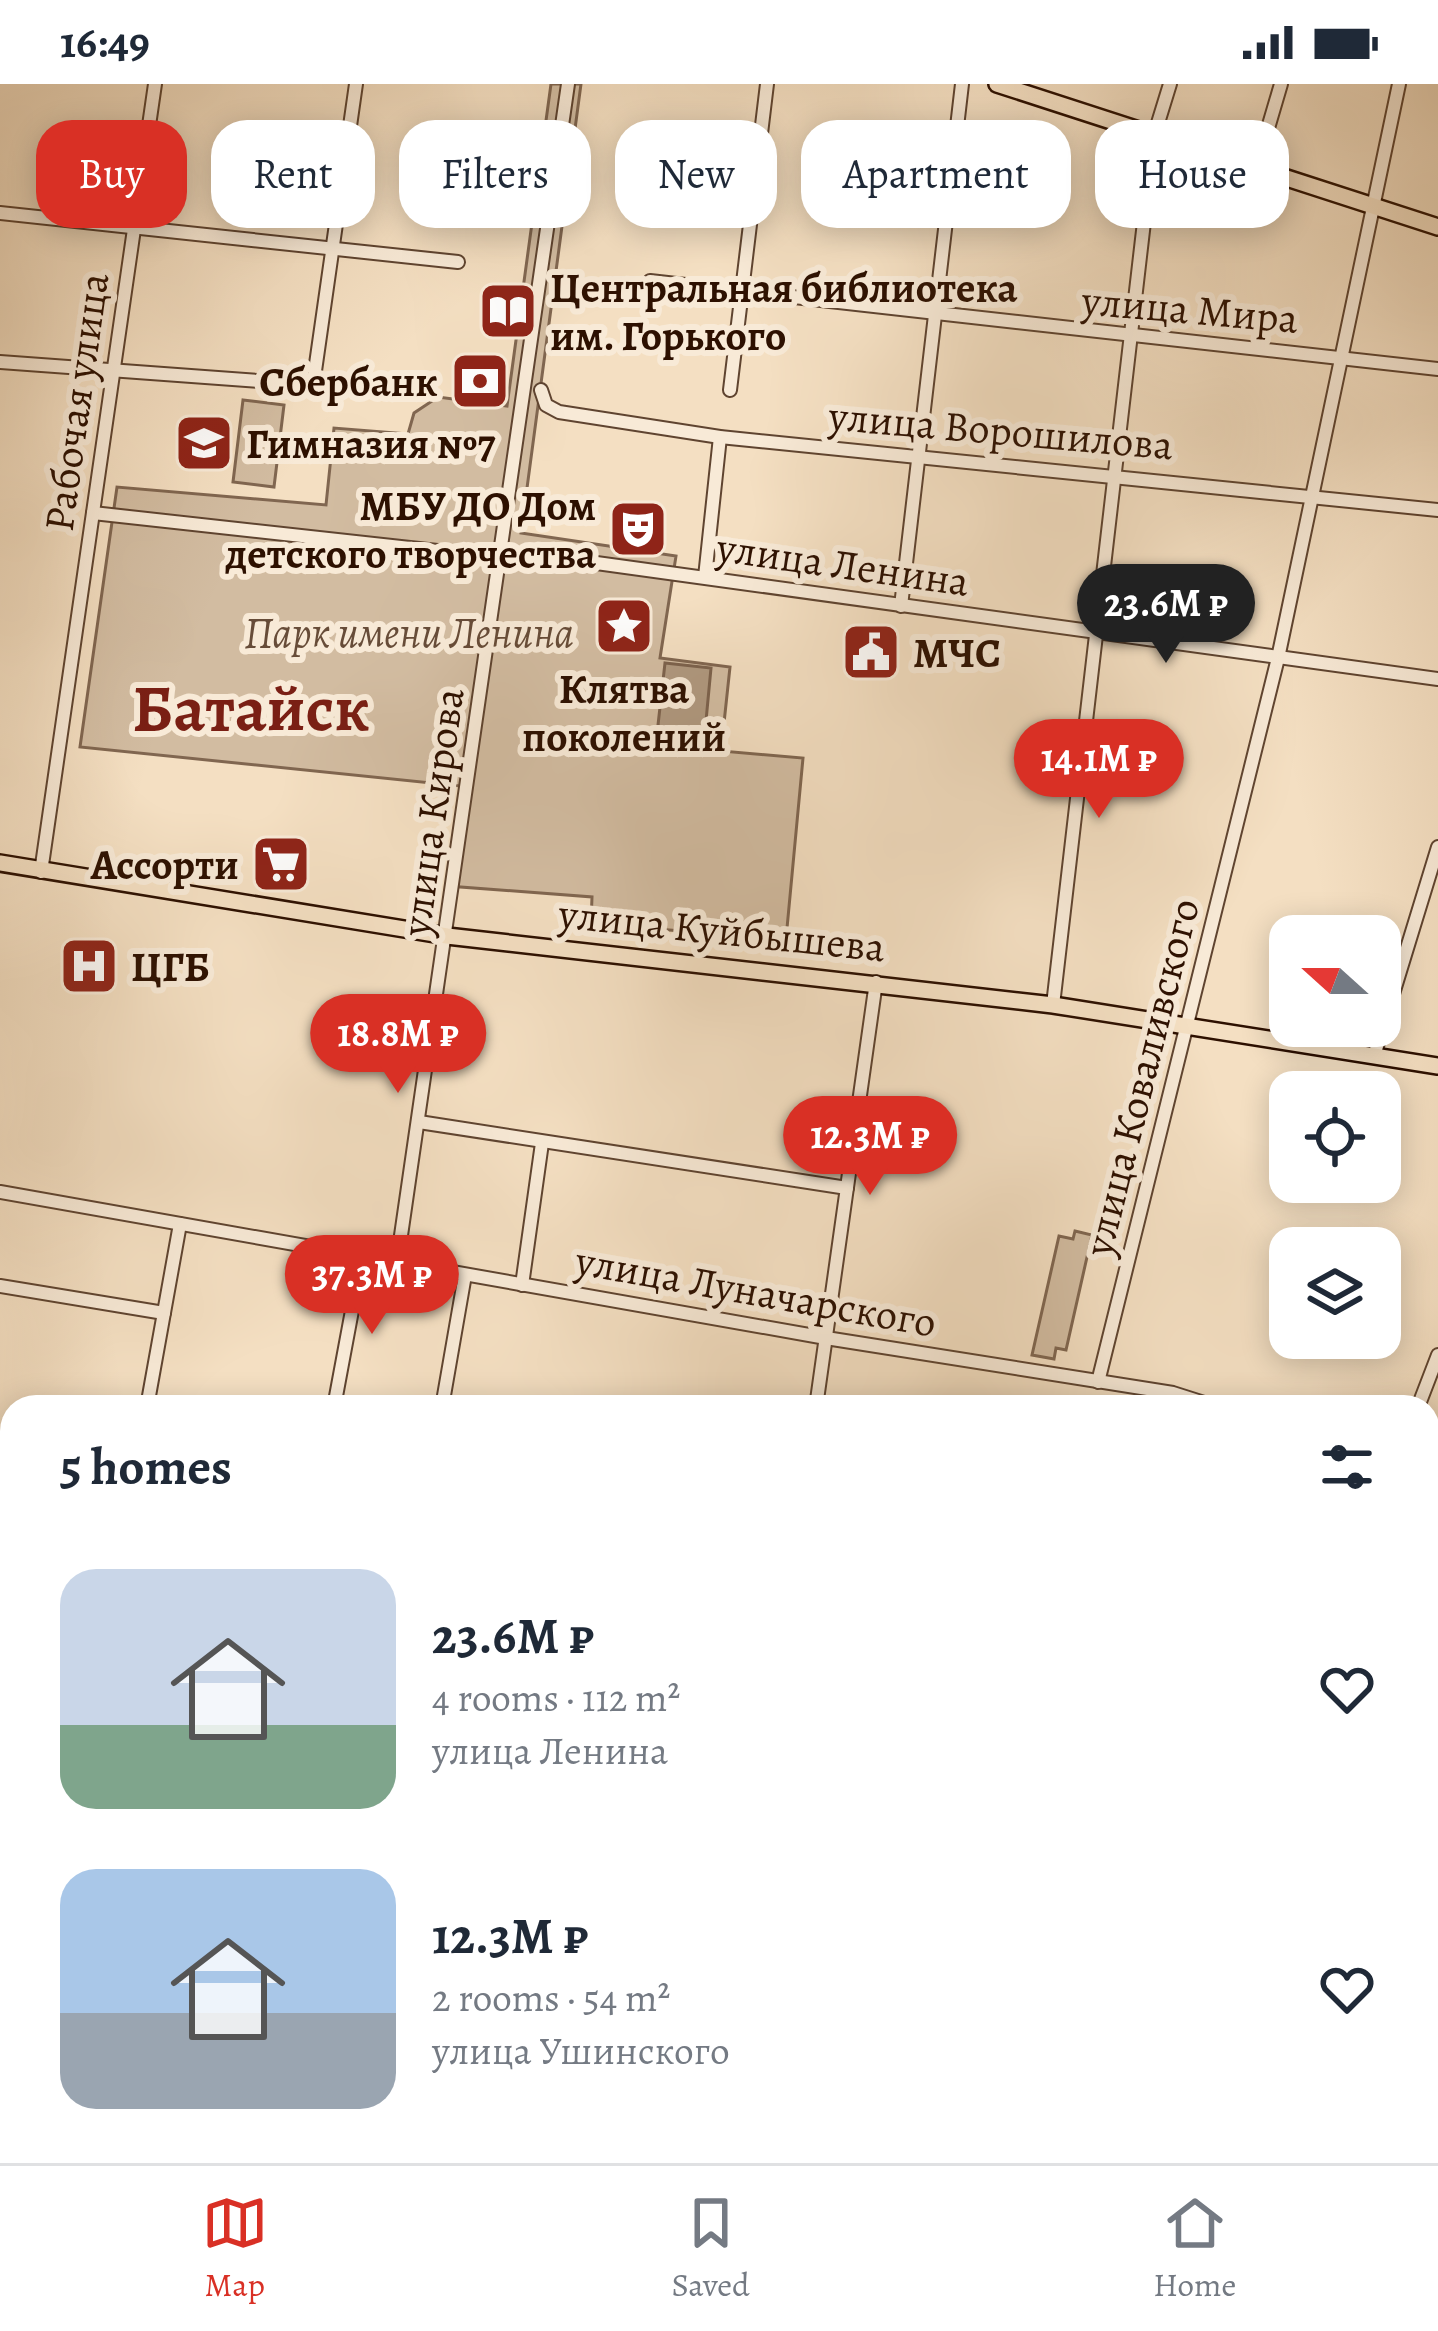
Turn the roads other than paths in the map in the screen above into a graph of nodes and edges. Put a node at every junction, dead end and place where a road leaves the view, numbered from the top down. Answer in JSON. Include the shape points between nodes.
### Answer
{"nodes":[{"id":1,"x":155,"y":84,"type":"edge"},
{"id":2,"x":356,"y":84,"type":"edge"},
{"id":3,"x":568,"y":84,"type":"edge"},
{"id":4,"x":766,"y":84,"type":"edge"},
{"id":5,"x":962,"y":84,"type":"edge"},
{"id":6,"x":997,"y":84,"type":"edge"},
{"id":7,"x":1170,"y":84,"type":"edge"},
{"id":8,"x":1281,"y":84,"type":"edge"},
{"id":9,"x":1399,"y":84,"type":"edge"},
{"id":10,"x":150,"y":120,"type":"edge"},
{"id":11,"x":1106,"y":120,"type":"edge"},
{"id":12,"x":1159,"y":120,"type":"edge"},
{"id":13,"x":1270,"y":120,"type":"edge"},
{"id":14,"x":1289,"y":179,"type":"edge"},
{"id":15,"x":1375,"y":206,"type":"junction"},
{"id":16,"x":0,"y":213,"type":"edge"},
{"id":17,"x":36,"y":216,"type":"edge"},
{"id":18,"x":1438,"y":227,"type":"edge"},
{"id":19,"x":135,"y":228,"type":"edge"},
{"id":20,"x":151,"y":228,"type":"edge"},
{"id":21,"x":1143,"y":228,"type":"edge"},
{"id":22,"x":332,"y":250,"type":"junction"},
{"id":23,"x":458,"y":262,"type":"dead end"},
{"id":24,"x":650,"y":281,"type":"dead end"},
{"id":25,"x":741,"y":294,"type":"junction"},
{"id":26,"x":935,"y":317,"type":"junction"},
{"id":27,"x":1129,"y":337,"type":"junction"},
{"id":28,"x":1340,"y":356,"type":"junction"},
{"id":29,"x":0,"y":362,"type":"edge"},
{"id":30,"x":1438,"y":368,"type":"edge"},
{"id":31,"x":114,"y":370,"type":"junction"},
{"id":32,"x":730,"y":389,"type":"dead end"},
{"id":33,"x":542,"y":390,"type":"dead end"},
{"id":34,"x":720,"y":437,"type":"junction"},
{"id":35,"x":918,"y":455,"type":"junction"},
{"id":36,"x":1115,"y":473,"type":"junction"},
{"id":37,"x":1313,"y":494,"type":"junction"},
{"id":38,"x":1438,"y":510,"type":"edge"},
{"id":39,"x":94,"y":513,"type":"junction"},
{"id":40,"x":524,"y":553,"type":"dead end"},
{"id":41,"x":501,"y":558,"type":"junction"},
{"id":42,"x":705,"y":577,"type":"junction"},
{"id":43,"x":901,"y":606,"type":"junction"},
{"id":44,"x":1097,"y":632,"type":"junction"},
{"id":45,"x":1278,"y":658,"type":"junction"},
{"id":46,"x":1438,"y":679,"type":"edge"},
{"id":47,"x":1438,"y":847,"type":"edge"},
{"id":48,"x":0,"y":863,"type":"edge"},
{"id":49,"x":40,"y":872,"type":"junction"},
{"id":50,"x":448,"y":936,"type":"junction"},
{"id":51,"x":876,"y":982,"type":"junction"},
{"id":52,"x":1053,"y":1005,"type":"junction"},
{"id":53,"x":1187,"y":1026,"type":"junction"},
{"id":54,"x":1373,"y":1056,"type":"junction"},
{"id":55,"x":1438,"y":1066,"type":"edge"},
{"id":56,"x":418,"y":1122,"type":"junction"},
{"id":57,"x":542,"y":1143,"type":"junction"},
{"id":58,"x":847,"y":1188,"type":"junction"},
{"id":59,"x":0,"y":1192,"type":"edge"},
{"id":60,"x":180,"y":1224,"type":"junction"},
{"id":61,"x":362,"y":1257,"type":"junction"},
{"id":62,"x":397,"y":1263,"type":"junction"},
{"id":63,"x":465,"y":1275,"type":"junction"},
{"id":64,"x":522,"y":1285,"type":"junction"},
{"id":65,"x":0,"y":1286,"type":"edge"},
{"id":66,"x":164,"y":1313,"type":"junction"},
{"id":67,"x":826,"y":1338,"type":"junction"},
{"id":68,"x":1438,"y":1354,"type":"edge"},
{"id":69,"x":1098,"y":1382,"type":"junction"},
{"id":70,"x":148,"y":1395,"type":"edge"},
{"id":71,"x":336,"y":1395,"type":"edge"},
{"id":72,"x":444,"y":1395,"type":"edge"},
{"id":73,"x":819,"y":1395,"type":"edge"},
{"id":74,"x":1179,"y":1395,"type":"edge"},
{"id":75,"x":1423,"y":1395,"type":"edge"}],
"edges":[{"from":1,"to":10,"type":"street","name":"Рабочая улица"},
{"from":2,"to":22,"type":"street"},
{"from":3,"to":41,"type":"street","name":"улица Кирова"},
{"from":4,"to":25,"type":"street"},
{"from":5,"to":26,"type":"street"},
{"from":6,"to":11,"type":"main road"},
{"from":7,"to":12,"type":"street"},
{"from":8,"to":13,"type":"street"},
{"from":9,"to":15,"type":"street","name":"улица Коваливского"},
{"from":14,"to":15,"type":"main road"},
{"from":15,"to":18,"type":"main road"},
{"from":15,"to":28,"type":"street","name":"улица Коваливского"},
{"from":16,"to":17,"type":"street"},
{"from":19,"to":31,"type":"street","name":"Рабочая улица"},
{"from":20,"to":22,"type":"street"},
{"from":21,"to":27,"type":"street"},
{"from":22,"to":23,"type":"street"},
{"from":22,"to":31,"type":"street","via":[[313,386]]},
{"from":24,"to":25,"type":"street","name":"улица Мира"},
{"from":25,"to":26,"type":"street","name":"улица Мира"},
{"from":25,"to":32,"type":"street"},
{"from":26,"to":27,"type":"street","name":"улица Мира"},
{"from":26,"to":35,"type":"street"},
{"from":27,"to":28,"type":"street","name":"улица Мира"},
{"from":27,"to":36,"type":"street"},
{"from":28,"to":30,"type":"street","name":"улица Мира"},
{"from":28,"to":37,"type":"street","name":"улица Коваливского"},
{"from":29,"to":31,"type":"street"},
{"from":31,"to":39,"type":"street","name":"Рабочая улица"},
{"from":33,"to":34,"type":"street","name":"улица Ворошилова","via":[[559,412]]},
{"from":34,"to":35,"type":"street","name":"улица Ворошилова"},
{"from":34,"to":42,"type":"street"},
{"from":35,"to":36,"type":"street","name":"улица Ворошилова"},
{"from":35,"to":43,"type":"street"},
{"from":36,"to":37,"type":"street","name":"улица Ворошилова"},
{"from":36,"to":44,"type":"street"},
{"from":37,"to":38,"type":"street","name":"улица Ворошилова"},
{"from":37,"to":45,"type":"street","name":"улица Коваливского"},
{"from":39,"to":41,"type":"street"},
{"from":39,"to":49,"type":"street","name":"Рабочая улица"},
{"from":40,"to":42,"type":"street","name":"улица Ленина"},
{"from":41,"to":50,"type":"street","name":"улица Кирова"},
{"from":42,"to":43,"type":"street","name":"улица Ленина"},
{"from":43,"to":44,"type":"street","name":"улица Ленина"},
{"from":44,"to":45,"type":"street","name":"улица Ленина"},
{"from":44,"to":52,"type":"street"},
{"from":45,"to":46,"type":"street","name":"улица Ленина"},
{"from":45,"to":53,"type":"street","name":"улица Коваливского"},
{"from":47,"to":54,"type":"street"},
{"from":48,"to":49,"type":"main road","name":"улица Куйбышева"},
{"from":49,"to":50,"type":"main road","name":"улица Куйбышева"},
{"from":50,"to":51,"type":"main road","name":"улица Куйбышева"},
{"from":50,"to":56,"type":"street","name":"улица Кирова"},
{"from":51,"to":52,"type":"main road","name":"улица Куйбышева"},
{"from":51,"to":58,"type":"street"},
{"from":52,"to":53,"type":"main road","name":"улица Куйбышева"},
{"from":53,"to":54,"type":"main road","name":"улица Куйбышева"},
{"from":53,"to":69,"type":"street","name":"улица Коваливского"},
{"from":54,"to":55,"type":"main road","name":"улица Куйбышева"},
{"from":56,"to":57,"type":"street"},
{"from":56,"to":62,"type":"street","name":"улица Кирова"},
{"from":57,"to":58,"type":"street"},
{"from":57,"to":64,"type":"street"},
{"from":58,"to":67,"type":"street"},
{"from":59,"to":60,"type":"street","name":"улица Луначарского"},
{"from":60,"to":61,"type":"street","name":"улица Луначарского"},
{"from":60,"to":66,"type":"street"},
{"from":61,"to":62,"type":"street","name":"улица Луначарского"},
{"from":61,"to":71,"type":"street"},
{"from":62,"to":63,"type":"street","name":"улица Луначарского"},
{"from":63,"to":64,"type":"street","name":"улица Луначарского"},
{"from":63,"to":72,"type":"street"},
{"from":64,"to":67,"type":"street","name":"улица Луначарского"},
{"from":65,"to":66,"type":"street"},
{"from":66,"to":70,"type":"street"},
{"from":67,"to":69,"type":"street","name":"улица Луначарского"},
{"from":67,"to":73,"type":"street"},
{"from":68,"to":75,"type":"street"},
{"from":69,"to":74,"type":"street","name":"улица Луначарского"}]}
